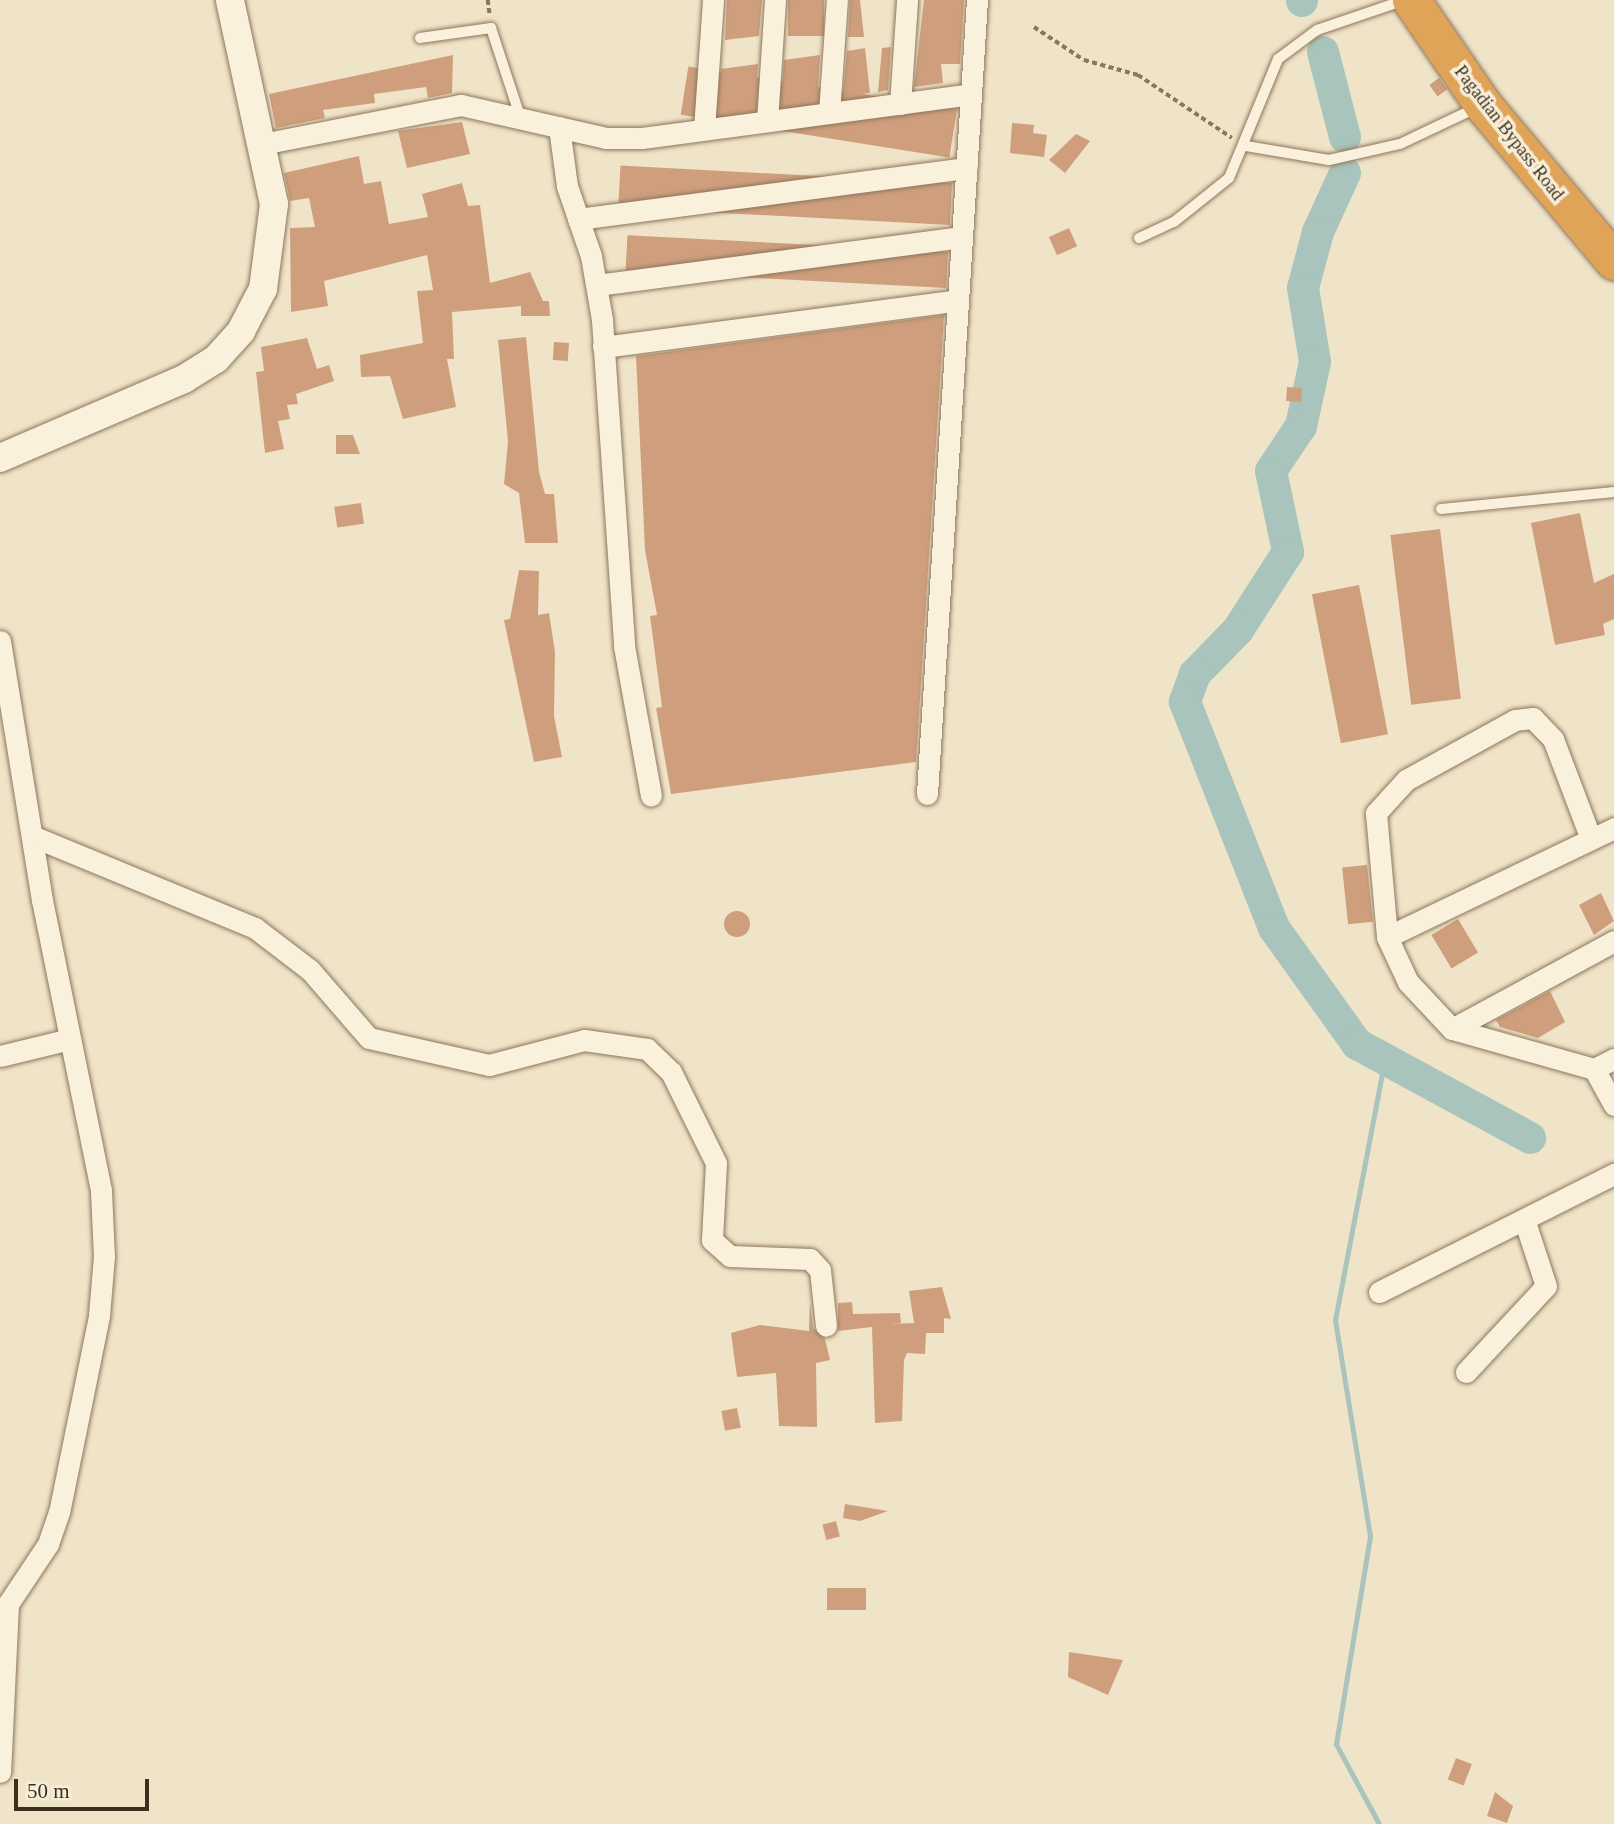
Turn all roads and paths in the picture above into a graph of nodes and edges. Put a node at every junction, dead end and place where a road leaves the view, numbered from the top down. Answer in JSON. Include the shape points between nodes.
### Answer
{"nodes":[{"id":1,"x":230,"y":0,"type":"edge"},
{"id":2,"x":713,"y":0,"type":"edge"},
{"id":3,"x":775,"y":0,"type":"edge"},
{"id":4,"x":837,"y":0,"type":"edge"},
{"id":5,"x":907,"y":0,"type":"edge"},
{"id":6,"x":977,"y":0,"type":"edge"},
{"id":7,"x":1405,"y":0,"type":"edge"},
{"id":8,"x":1411,"y":0,"type":"edge"},
{"id":9,"x":1034,"y":27,"type":"dead end"},
{"id":10,"x":420,"y":38,"type":"dead end"},
{"id":11,"x":971,"y":94,"type":"junction"},
{"id":12,"x":900,"y":104,"type":"junction"},
{"id":13,"x":1483,"y":105,"type":"junction"},
{"id":14,"x":829,"y":113,"type":"junction"},
{"id":15,"x":519,"y":114,"type":"junction"},
{"id":16,"x":767,"y":121,"type":"junction"},
{"id":17,"x":559,"y":127,"type":"junction"},
{"id":18,"x":705,"y":129,"type":"junction"},
{"id":19,"x":262,"y":144,"type":"junction"},
{"id":20,"x":1246,"y":146,"type":"junction"},
{"id":21,"x":967,"y":168,"type":"junction"},
{"id":22,"x":578,"y":219,"type":"junction"},
{"id":23,"x":962,"y":237,"type":"junction"},
{"id":24,"x":1139,"y":238,"type":"dead end"},
{"id":25,"x":1614,"y":261,"type":"edge"},
{"id":26,"x":597,"y":285,"type":"junction"},
{"id":27,"x":958,"y":300,"type":"junction"},
{"id":28,"x":603,"y":347,"type":"junction"},
{"id":29,"x":0,"y":458,"type":"edge"},
{"id":30,"x":1614,"y":492,"type":"edge"},
{"id":31,"x":1441,"y":509,"type":"dead end"},
{"id":32,"x":0,"y":641,"type":"edge"},
{"id":33,"x":927,"y":794,"type":"dead end"},
{"id":34,"x":651,"y":796,"type":"dead end"},
{"id":35,"x":1614,"y":828,"type":"edge"},
{"id":36,"x":33,"y":836,"type":"junction"},
{"id":37,"x":1591,"y":839,"type":"junction"},
{"id":38,"x":1387,"y":937,"type":"junction"},
{"id":39,"x":1614,"y":941,"type":"edge"},
{"id":40,"x":1452,"y":1029,"type":"junction"},
{"id":41,"x":70,"y":1039,"type":"junction"},
{"id":42,"x":0,"y":1056,"type":"edge"},
{"id":43,"x":1614,"y":1059,"type":"edge"},
{"id":44,"x":1594,"y":1069,"type":"junction"},
{"id":45,"x":1614,"y":1105,"type":"edge"},
{"id":46,"x":1614,"y":1174,"type":"edge"},
{"id":47,"x":1525,"y":1222,"type":"junction"},
{"id":48,"x":1379,"y":1292,"type":"dead end"},
{"id":49,"x":825,"y":1326,"type":"dead end"},
{"id":50,"x":1466,"y":1371,"type":"dead end"},
{"id":51,"x":0,"y":1772,"type":"edge"}],
"edges":[{"from":1,"to":19,"type":"street"},
{"from":2,"to":18,"type":"street"},
{"from":3,"to":16,"type":"street"},
{"from":4,"to":14,"type":"street"},
{"from":5,"to":12,"type":"street"},
{"from":6,"to":11,"type":"street"},
{"from":7,"to":20,"type":"lane","via":[[1317,30],[1278,58]]},
{"from":8,"to":13,"type":"highway","name":"Pagadian Bypass Road"},
{"from":9,"to":20,"type":"path","via":[[1084,60],[1165,90]]},
{"from":10,"to":15,"type":"lane","via":[[491,28]]},
{"from":11,"to":12,"type":"street"},
{"from":11,"to":21,"type":"street"},
{"from":12,"to":14,"type":"street"},
{"from":13,"to":20,"type":"lane","via":[[1400,144],[1329,160]]},
{"from":13,"to":25,"type":"highway","name":"Pagadian Bypass Road"},
{"from":14,"to":16,"type":"street"},
{"from":15,"to":17,"type":"street"},
{"from":15,"to":19,"type":"street","via":[[461,105]]},
{"from":16,"to":18,"type":"street"},
{"from":17,"to":18,"type":"street","via":[[607,138]]},
{"from":17,"to":22,"type":"street"},
{"from":19,"to":29,"type":"street","via":[[274,204],[272,247],[262,289],[241,331],[216,359],[184,379]]},
{"from":20,"to":24,"type":"lane","via":[[1228,178],[1200,205]]},
{"from":21,"to":22,"type":"street"},
{"from":21,"to":23,"type":"street"},
{"from":22,"to":26,"type":"street"},
{"from":23,"to":26,"type":"street"},
{"from":23,"to":27,"type":"street"},
{"from":26,"to":28,"type":"street"},
{"from":27,"to":28,"type":"street"},
{"from":27,"to":33,"type":"street"},
{"from":28,"to":34,"type":"street","via":[[624,646]]},
{"from":30,"to":31,"type":"lane"},
{"from":32,"to":36,"type":"street"},
{"from":35,"to":37,"type":"street"},
{"from":36,"to":41,"type":"street"},
{"from":36,"to":49,"type":"street","via":[[255,928],[310,970],[369,1038],[489,1065],[584,1040],[647,1049],[671,1072],[716,1163],[712,1240],[730,1256],[810,1259],[820,1270]]},
{"from":37,"to":38,"type":"street"},
{"from":37,"to":38,"type":"street","via":[[1548,732],[1533,718],[1516,720],[1406,780],[1376,813]]},
{"from":38,"to":40,"type":"street","via":[[1408,982]]},
{"from":39,"to":40,"type":"street"},
{"from":40,"to":44,"type":"street"},
{"from":41,"to":42,"type":"street"},
{"from":41,"to":51,"type":"street","via":[[101,1191],[99,1316],[59,1511],[48,1544],[8,1604]]},
{"from":43,"to":44,"type":"street"},
{"from":44,"to":45,"type":"street"},
{"from":46,"to":47,"type":"street"},
{"from":47,"to":48,"type":"street"},
{"from":47,"to":50,"type":"street","via":[[1546,1286]]}]}
